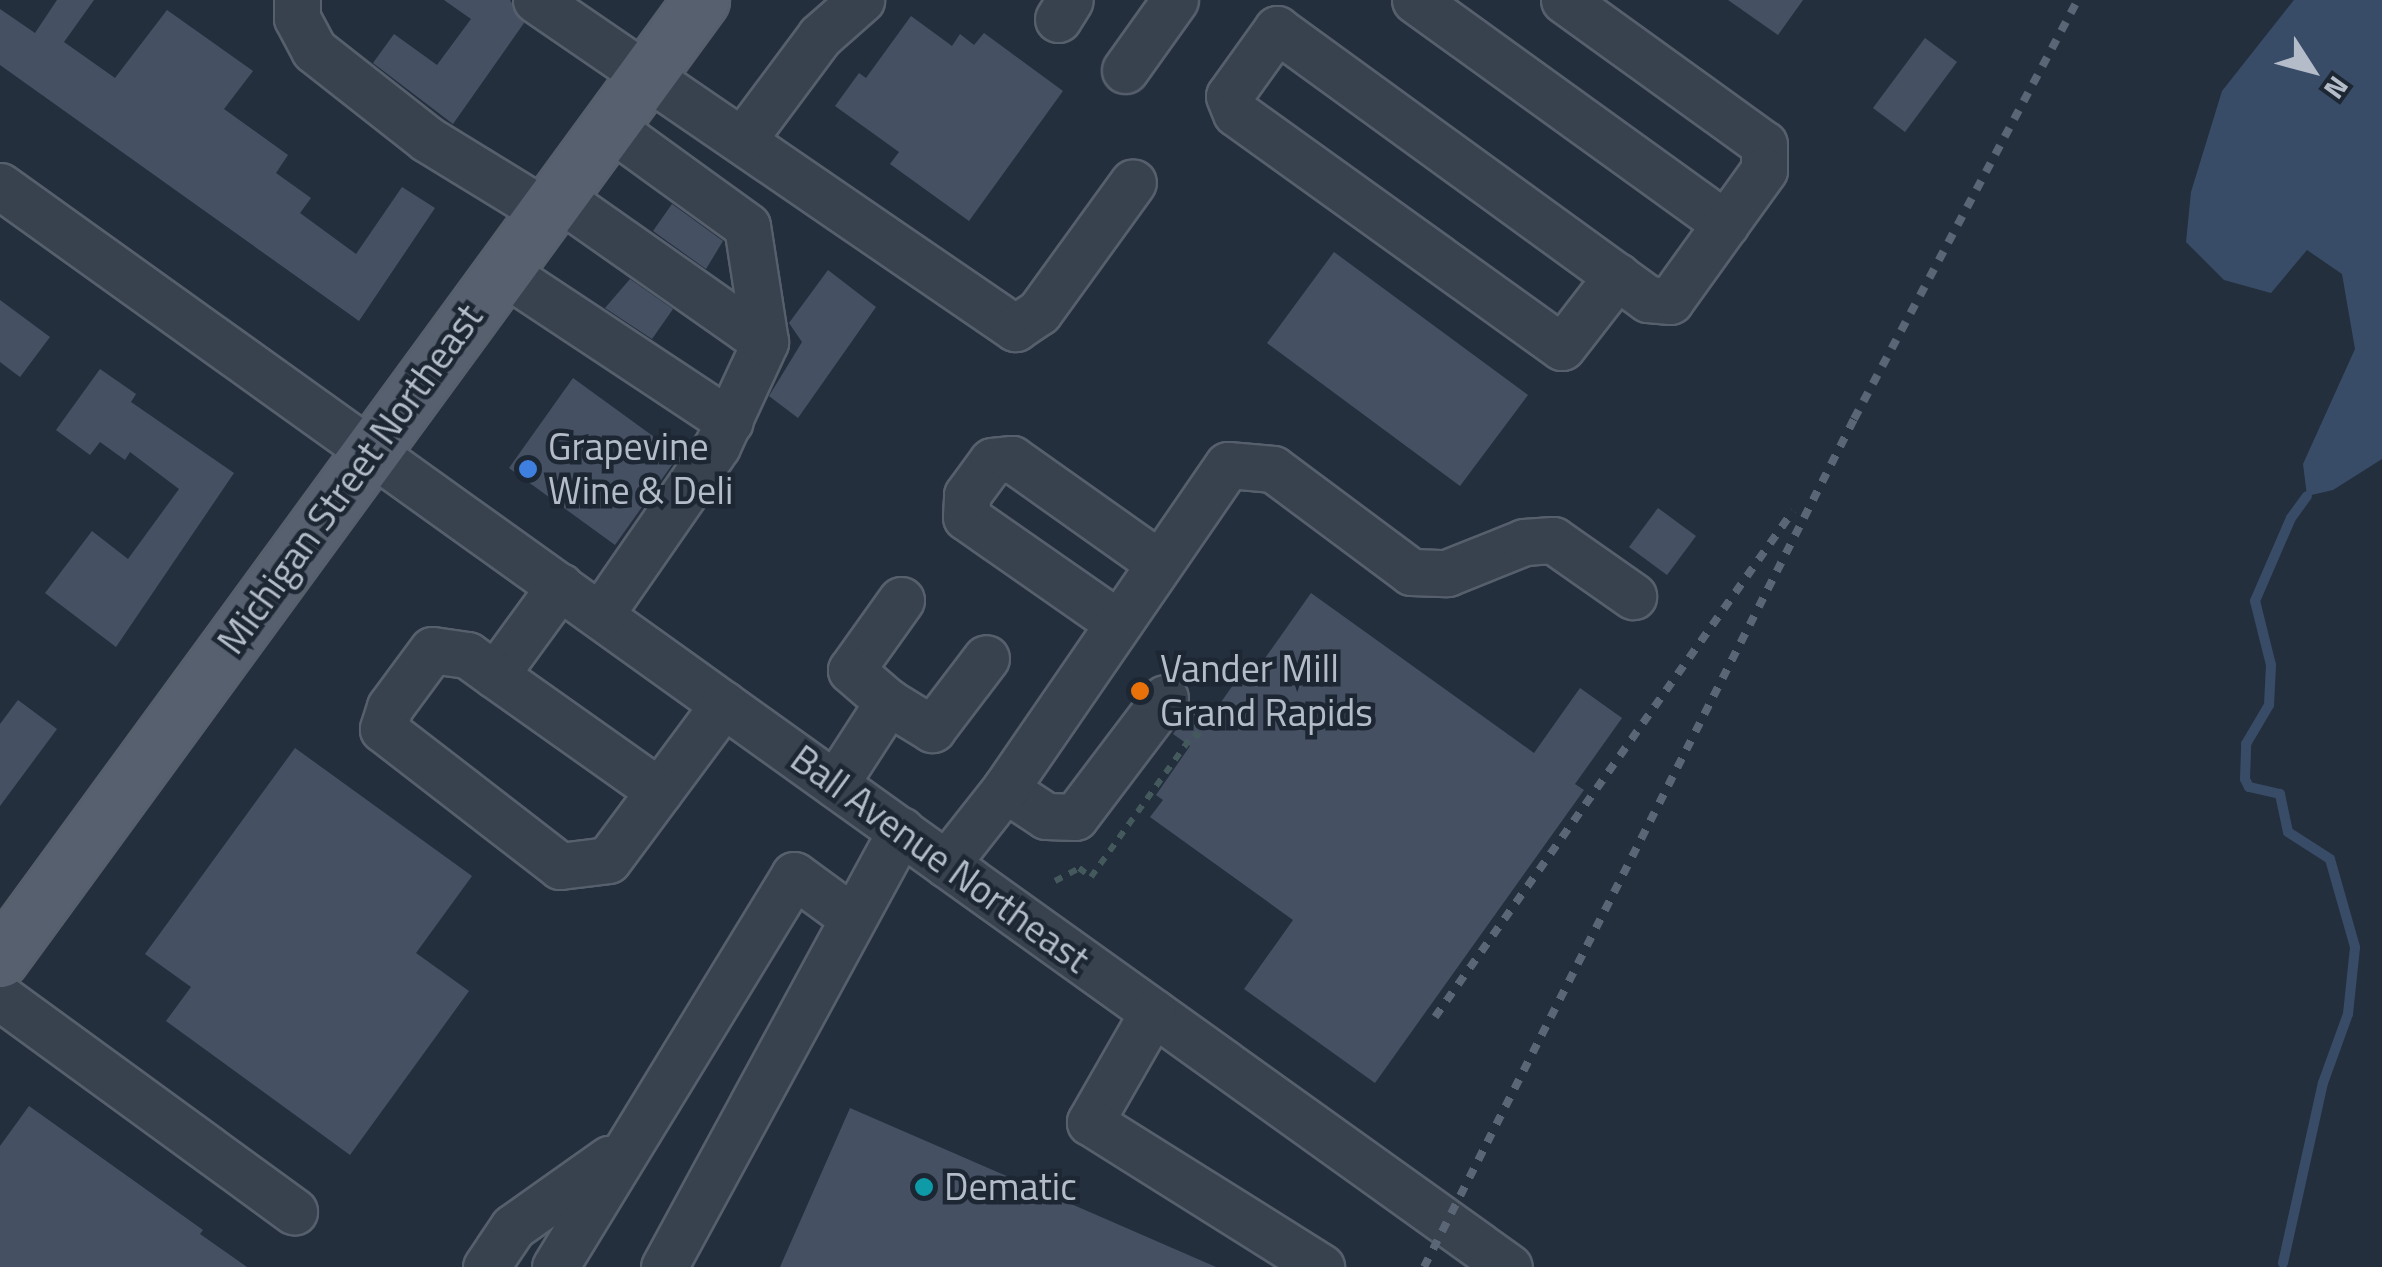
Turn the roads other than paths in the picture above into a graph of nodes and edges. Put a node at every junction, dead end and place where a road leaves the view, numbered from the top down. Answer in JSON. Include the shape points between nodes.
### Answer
{"nodes":[{"id":1,"x":297,"y":0,"type":"edge"},
{"id":2,"x":536,"y":0,"type":"edge"},
{"id":3,"x":701,"y":0,"type":"edge"},
{"id":4,"x":861,"y":0,"type":"edge"},
{"id":5,"x":1175,"y":0,"type":"edge"},
{"id":6,"x":1415,"y":0,"type":"edge"},
{"id":7,"x":1564,"y":0,"type":"edge"},
{"id":8,"x":1288,"y":15,"type":"edge"},
{"id":9,"x":1124,"y":70,"type":"dead end"},
{"id":10,"x":645,"y":76,"type":"junction"},
{"id":11,"x":609,"y":126,"type":"junction"},
{"id":12,"x":744,"y":138,"type":"junction"},
{"id":13,"x":1133,"y":182,"type":"dead end"},
{"id":14,"x":0,"y":186,"type":"edge"},
{"id":15,"x":552,"y":204,"type":"junction"},
{"id":16,"x":1726,"y":224,"type":"junction"},
{"id":17,"x":502,"y":271,"type":"junction"},
{"id":18,"x":1617,"y":276,"type":"junction"},
{"id":19,"x":765,"y":342,"type":"junction"},
{"id":20,"x":730,"y":422,"type":"junction"},
{"id":21,"x":371,"y":450,"type":"junction"},
{"id":22,"x":1160,"y":562,"type":"junction"},
{"id":23,"x":560,"y":586,"type":"junction"},
{"id":24,"x":1634,"y":596,"type":"dead end"},
{"id":25,"x":902,"y":600,"type":"dead end"},
{"id":26,"x":600,"y":615,"type":"junction"},
{"id":27,"x":1118,"y":623,"type":"junction"},
{"id":28,"x":986,"y":658,"type":"dead end"},
{"id":29,"x":496,"y":674,"type":"junction"},
{"id":30,"x":1165,"y":698,"type":"dead end"},
{"id":31,"x":888,"y":702,"type":"junction"},
{"id":32,"x":724,"y":704,"type":"junction"},
{"id":33,"x":835,"y":784,"type":"junction"},
{"id":34,"x":1004,"y":788,"type":"junction"},
{"id":35,"x":659,"y":792,"type":"junction"},
{"id":36,"x":901,"y":830,"type":"junction"},
{"id":37,"x":946,"y":864,"type":"junction"},
{"id":38,"x":850,"y":916,"type":"junction"},
{"id":39,"x":0,"y":959,"type":"edge"},
{"id":40,"x":0,"y":997,"type":"edge"},
{"id":41,"x":1154,"y":1012,"type":"junction"},
{"id":42,"x":623,"y":1149,"type":"junction"},
{"id":43,"x":294,"y":1211,"type":"dead end"},
{"id":44,"x":486,"y":1267,"type":"edge"},
{"id":45,"x":555,"y":1267,"type":"edge"},
{"id":46,"x":664,"y":1267,"type":"edge"},
{"id":47,"x":1321,"y":1267,"type":"edge"},
{"id":48,"x":1509,"y":1267,"type":"edge"}],
"edges":[{"from":1,"to":15,"type":"street","via":[[296,18],[314,50],[427,139]]},
{"from":2,"to":10,"type":"street"},
{"from":3,"to":10,"type":"main road","name":"Michigan Street Northeast"},
{"from":4,"to":12,"type":"street","via":[[820,36]]},
{"from":5,"to":9,"type":"street"},
{"from":6,"to":16,"type":"street"},
{"from":7,"to":16,"type":"street","via":[[1764,144],[1764,170]]},
{"from":8,"to":18,"type":"street"},
{"from":8,"to":18,"type":"street","via":[[1229,96],[1236,113],[1562,346]]},
{"from":10,"to":11,"type":"main road","name":"Michigan Street Northeast"},
{"from":10,"to":12,"type":"street"},
{"from":11,"to":15,"type":"main road","name":"Michigan Street Northeast"},
{"from":11,"to":19,"type":"street","via":[[746,226]]},
{"from":12,"to":13,"type":"street","via":[[1016,328],[1039,312]]},
{"from":14,"to":21,"type":"street","name":"Ball Avenue Northeast"},
{"from":15,"to":17,"type":"main road","name":"Michigan Street Northeast"},
{"from":15,"to":19,"type":"street"},
{"from":16,"to":18,"type":"street","via":[[1670,301],[1648,298]]},
{"from":17,"to":20,"type":"street"},
{"from":17,"to":21,"type":"main road","name":"Michigan Street Northeast"},
{"from":19,"to":20,"type":"street"},
{"from":20,"to":26,"type":"street"},
{"from":21,"to":23,"type":"street","name":"Ball Avenue Northeast"},
{"from":21,"to":39,"type":"main road","name":"Michigan Street Northeast"},
{"from":22,"to":24,"type":"street","via":[[1228,466],[1272,469],[1410,572],[1447,574],[1524,542],[1553,540]]},
{"from":22,"to":27,"type":"street"},
{"from":22,"to":27,"type":"street","via":[[1012,459],[992,461],[967,495],[966,517]]},
{"from":23,"to":26,"type":"street","name":"Ball Avenue Northeast"},
{"from":23,"to":29,"type":"street"},
{"from":25,"to":31,"type":"street","via":[[851,670]]},
{"from":26,"to":32,"type":"street","name":"Ball Avenue Northeast"},
{"from":27,"to":34,"type":"street"},
{"from":28,"to":31,"type":"street","via":[[932,730]]},
{"from":29,"to":35,"type":"street"},
{"from":29,"to":35,"type":"street","via":[[467,655],[432,650],[390,708],[383,730],[560,866],[608,860]]},
{"from":30,"to":34,"type":"street","via":[[1074,817],[1046,816]]},
{"from":31,"to":33,"type":"street"},
{"from":32,"to":33,"type":"street","name":"Ball Avenue Northeast"},
{"from":32,"to":35,"type":"street"},
{"from":33,"to":36,"type":"street","name":"Ball Avenue Northeast"},
{"from":34,"to":37,"type":"street"},
{"from":36,"to":37,"type":"street","name":"Ball Avenue Northeast"},
{"from":36,"to":38,"type":"street"},
{"from":37,"to":41,"type":"street","name":"Ball Avenue Northeast"},
{"from":38,"to":42,"type":"street","via":[[794,875]]},
{"from":38,"to":46,"type":"street"},
{"from":40,"to":43,"type":"street"},
{"from":41,"to":47,"type":"street","via":[[1090,1122]]},
{"from":41,"to":48,"type":"street","name":"Ball Avenue Northeast"},
{"from":42,"to":44,"type":"street","via":[[513,1227]]},
{"from":42,"to":45,"type":"street"}]}
